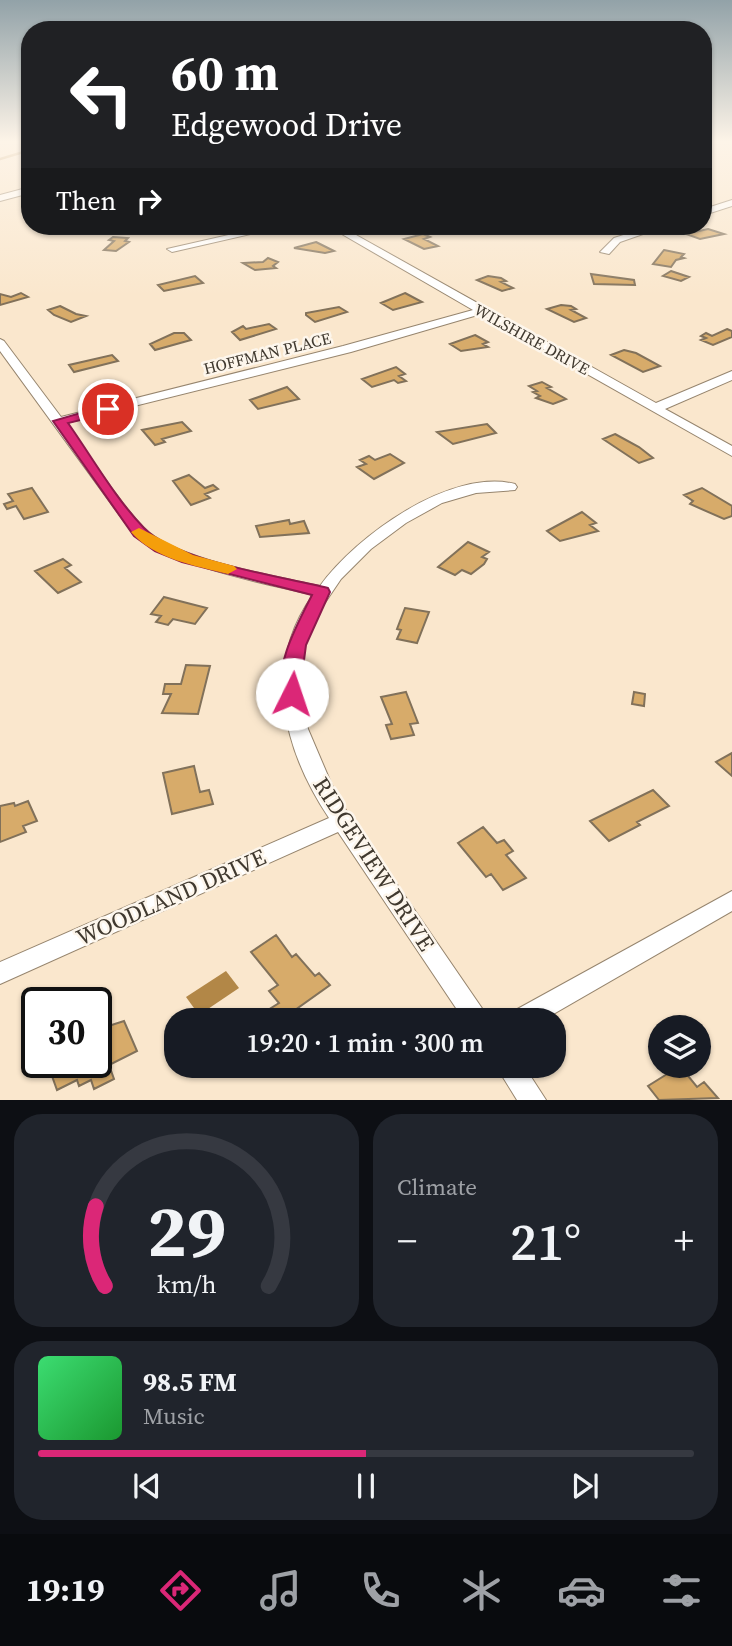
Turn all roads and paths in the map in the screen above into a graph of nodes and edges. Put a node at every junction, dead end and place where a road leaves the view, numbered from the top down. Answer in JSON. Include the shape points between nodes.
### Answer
{"nodes":[{"id":1,"x":21,"y":192,"type":"edge"},
{"id":2,"x":0,"y":198,"type":"edge"},
{"id":3,"x":732,"y":203,"type":"edge"},
{"id":4,"x":712,"y":209,"type":"edge"},
{"id":5,"x":238,"y":235,"type":"edge"},
{"id":6,"x":349,"y":235,"type":"edge"},
{"id":7,"x":633,"y":235,"type":"edge"},
{"id":8,"x":172,"y":249,"type":"dead end"},
{"id":9,"x":604,"y":252,"type":"dead end"},
{"id":10,"x":481,"y":311,"type":"junction"},
{"id":11,"x":0,"y":344,"type":"edge"},
{"id":12,"x":732,"y":375,"type":"edge"},
{"id":13,"x":656,"y":408,"type":"junction"},
{"id":14,"x":59,"y":421,"type":"junction"},
{"id":15,"x":732,"y":452,"type":"edge"},
{"id":16,"x":510,"y":487,"type":"dead end"},
{"id":17,"x":322,"y":592,"type":"junction"},
{"id":18,"x":342,"y":821,"type":"junction"},
{"id":19,"x":732,"y":900,"type":"edge"},
{"id":20,"x":0,"y":973,"type":"edge"},
{"id":21,"x":470,"y":1008,"type":"edge"},
{"id":22,"x":542,"y":1008,"type":"edge"},
{"id":23,"x":517,"y":1078,"type":"edge"},
{"id":24,"x":533,"y":1100,"type":"edge"}],
"edges":[{"from":1,"to":2,"type":"street"},
{"from":3,"to":4,"type":"street"},
{"from":5,"to":8,"type":"street"},
{"from":6,"to":10,"type":"street","name":"WILSHIRE DRIVE"},
{"from":7,"to":9,"type":"street","via":[[617,240]]},
{"from":10,"to":13,"type":"street","name":"WILSHIRE DRIVE"},
{"from":10,"to":14,"type":"street","name":"HOFFMAN PLACE"},
{"from":11,"to":14,"type":"street"},
{"from":12,"to":13,"type":"street"},
{"from":13,"to":15,"type":"street","name":"WILSHIRE DRIVE"},
{"from":14,"to":17,"type":"street","via":[[139,532],[161,548]]},
{"from":16,"to":17,"type":"street","name":"RIDGEVIEW DRIVE","via":[[485,486],[435,502],[378,534]]},
{"from":17,"to":18,"type":"street","name":"RIDGEVIEW DRIVE","via":[[297,645],[291,679],[293,709],[311,766]]},
{"from":18,"to":20,"type":"street","name":"WOODLAND DRIVE"},
{"from":18,"to":21,"type":"street","name":"RIDGEVIEW DRIVE"},
{"from":19,"to":22,"type":"street"},
{"from":23,"to":24,"type":"street"}]}
